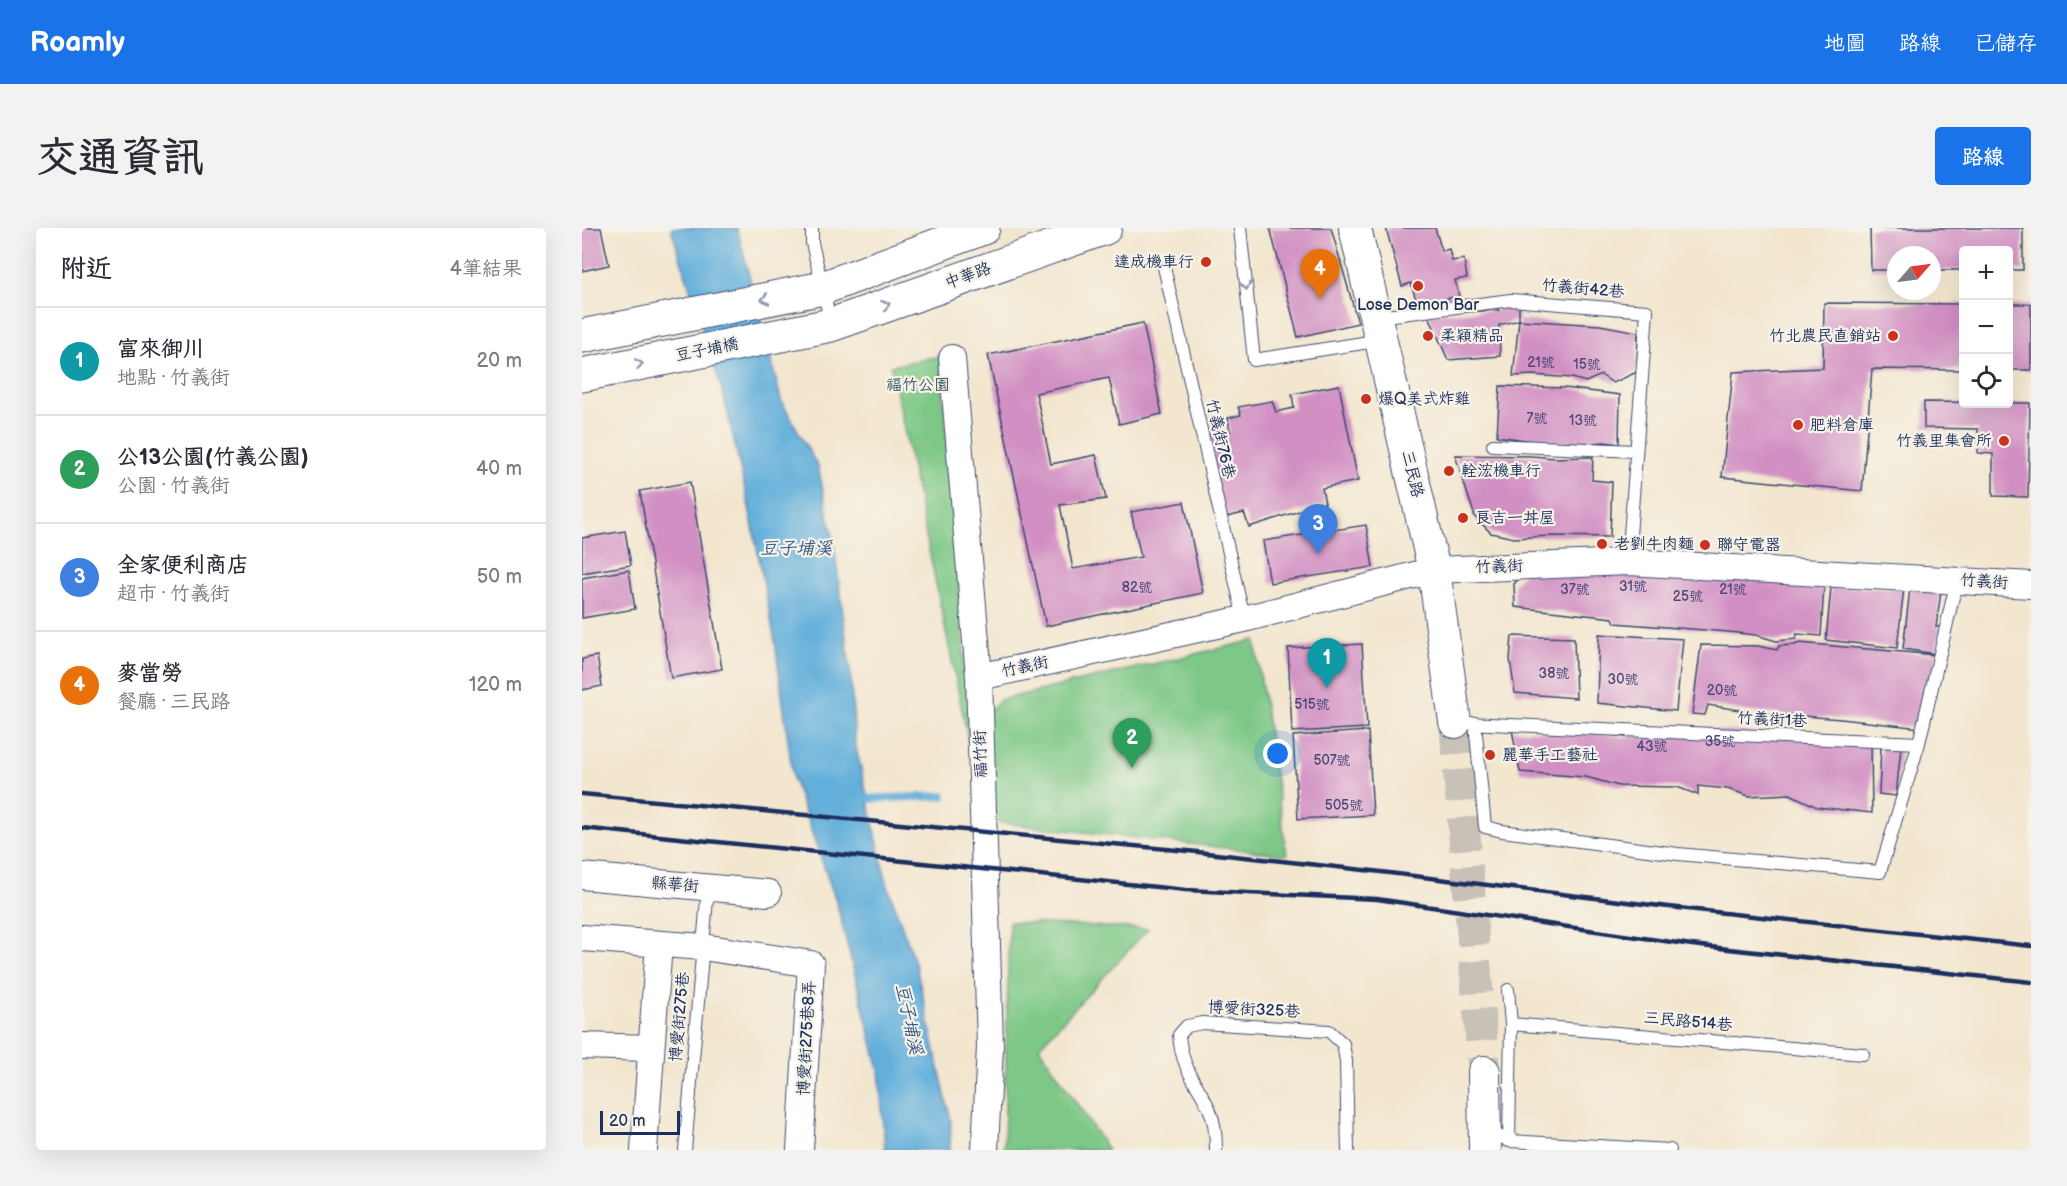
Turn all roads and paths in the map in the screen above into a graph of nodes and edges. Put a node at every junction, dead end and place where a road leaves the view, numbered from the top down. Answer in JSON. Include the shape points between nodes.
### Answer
{"nodes":[{"id":1,"x":812,"y":228,"type":"edge"},
{"id":2,"x":983,"y":228,"type":"edge"},
{"id":3,"x":1105,"y":228,"type":"edge"},
{"id":4,"x":1240,"y":228,"type":"edge"},
{"id":5,"x":1355,"y":228,"type":"edge"},
{"id":6,"x":1164,"y":267,"type":"dead end"},
{"id":7,"x":823,"y":288,"type":"junction"},
{"id":8,"x":831,"y":325,"type":"junction"},
{"id":9,"x":1379,"y":329,"type":"junction"},
{"id":10,"x":582,"y":336,"type":"edge"},
{"id":11,"x":952,"y":358,"type":"dead end"},
{"id":12,"x":582,"y":375,"type":"edge"},
{"id":13,"x":1493,"y":445,"type":"dead end"},
{"id":14,"x":1636,"y":452,"type":"junction"},
{"id":15,"x":1628,"y":562,"type":"junction"},
{"id":16,"x":1434,"y":570,"type":"junction"},
{"id":17,"x":1956,"y":580,"type":"junction"},
{"id":18,"x":2031,"y":585,"type":"edge"},
{"id":19,"x":1244,"y":619,"type":"junction"},
{"id":20,"x":979,"y":677,"type":"junction"},
{"id":21,"x":1465,"y":723,"type":"junction"},
{"id":22,"x":1919,"y":743,"type":"junction"},
{"id":23,"x":582,"y":876,"type":"edge"},
{"id":24,"x":708,"y":888,"type":"junction"},
{"id":25,"x":768,"y":893,"type":"dead end"},
{"id":26,"x":582,"y":938,"type":"edge"},
{"id":27,"x":659,"y":944,"type":"junction"},
{"id":28,"x":703,"y":947,"type":"junction"},
{"id":29,"x":1508,"y":990,"type":"dead end"},
{"id":30,"x":1511,"y":1024,"type":"junction"},
{"id":31,"x":582,"y":1046,"type":"edge"},
{"id":32,"x":651,"y":1048,"type":"junction"},
{"id":33,"x":1863,"y":1054,"type":"dead end"},
{"id":34,"x":1484,"y":1072,"type":"tunnel mouth"},
{"id":35,"x":1493,"y":1140,"type":"edge"},
{"id":36,"x":644,"y":1150,"type":"edge"},
{"id":37,"x":685,"y":1150,"type":"edge"},
{"id":38,"x":800,"y":1150,"type":"edge"},
{"id":39,"x":985,"y":1150,"type":"edge"},
{"id":40,"x":1216,"y":1150,"type":"edge"},
{"id":41,"x":1348,"y":1150,"type":"edge"},
{"id":42,"x":1670,"y":1150,"type":"edge"}],
"edges":[{"from":1,"to":7,"type":"lane"},
{"from":2,"to":7,"type":"main road"},
{"from":8,"to":3,"type":"main road","name":"中華路","one_way":true},
{"from":4,"to":9,"type":"lane","one_way":true,"via":[[1254,360]]},
{"from":5,"to":9,"type":"street","name":"三民路"},
{"from":6,"to":19,"type":"lane","name":"竹義街76巷"},
{"from":7,"to":8,"type":"lane"},
{"from":7,"to":10,"type":"main road","one_way":true},
{"from":12,"to":8,"type":"main road","name":"豆子埔橋","one_way":true},
{"from":9,"to":14,"type":"lane","name":"竹義街42巷","via":[[1511,300],[1647,311]]},
{"from":9,"to":16,"type":"street","name":"三民路"},
{"from":11,"to":20,"type":"street","name":"福竹街"},
{"from":13,"to":14,"type":"lane"},
{"from":14,"to":15,"type":"lane","name":"竹義街42巷"},
{"from":15,"to":16,"type":"street","name":"竹義街"},
{"from":15,"to":17,"type":"street","name":"竹義街"},
{"from":16,"to":19,"type":"street","name":"竹義街"},
{"from":16,"to":21,"type":"street","name":"三民路"},
{"from":17,"to":18,"type":"street","name":"竹義街"},
{"from":17,"to":22,"type":"lane"},
{"from":19,"to":20,"type":"street","name":"竹義街"},
{"from":20,"to":39,"type":"street","name":"福竹街","via":[[990,1046]]},
{"from":21,"to":22,"type":"lane","name":"竹義街1巷"},
{"from":21,"to":22,"type":"lane","via":[[1485,827],[1678,854],[1880,872]]},
{"from":23,"to":24,"type":"street","name":"縣華街"},
{"from":24,"to":25,"type":"street","name":"縣華街"},
{"from":24,"to":28,"type":"lane","name":"博愛街275巷"},
{"from":26,"to":27,"type":"street"},
{"from":27,"to":28,"type":"street"},
{"from":27,"to":32,"type":"street"},
{"from":28,"to":37,"type":"lane","name":"博愛街275巷"},
{"from":28,"to":38,"type":"street","name":"博愛街275巷8弄","via":[[811,963]]},
{"from":29,"to":30,"type":"lane"},
{"from":30,"to":33,"type":"lane","name":"三民路514巷"},
{"from":30,"to":35,"type":"lane"},
{"from":31,"to":32,"type":"street"},
{"from":32,"to":36,"type":"street"},
{"from":34,"to":35,"type":"street"},
{"from":35,"to":42,"type":"lane"},
{"from":40,"to":41,"type":"lane","name":"博愛街325巷","via":[[1209,1110],[1181,1055],[1179,1035],[1188,1026],[1202,1023],[1329,1031],[1338,1038],[1346,1061]]}]}
